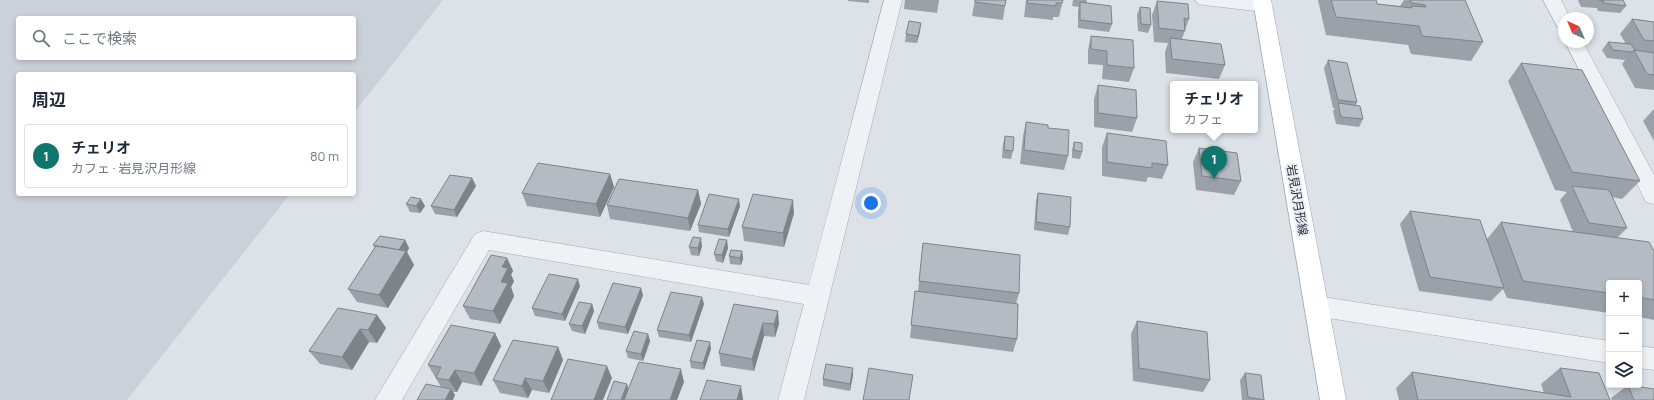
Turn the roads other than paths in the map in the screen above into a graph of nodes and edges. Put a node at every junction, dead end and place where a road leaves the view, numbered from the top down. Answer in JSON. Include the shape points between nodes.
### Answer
{"nodes":[{"id":1,"x":893,"y":0,"type":"edge"},
{"id":2,"x":1204,"y":0,"type":"edge"},
{"id":3,"x":1552,"y":0,"type":"edge"},
{"id":4,"x":1263,"y":3,"type":"edge"},
{"id":5,"x":1558,"y":12,"type":"edge"},
{"id":6,"x":1577,"y":48,"type":"edge"},
{"id":7,"x":1654,"y":196,"type":"edge"},
{"id":8,"x":817,"y":296,"type":"junction"},
{"id":9,"x":1316,"y":306,"type":"junction"},
{"id":10,"x":1606,"y":352,"type":"edge"},
{"id":11,"x":1642,"y":357,"type":"edge"},
{"id":12,"x":1654,"y":359,"type":"edge"},
{"id":13,"x":388,"y":400,"type":"edge"},
{"id":14,"x":791,"y":400,"type":"edge"},
{"id":15,"x":1333,"y":400,"type":"edge"}],
"edges":[{"from":1,"to":8,"type":"street"},
{"from":2,"to":4,"type":"street"},
{"from":3,"to":5,"type":"street"},
{"from":4,"to":9,"type":"main road","name":"岩見沢月形線"},
{"from":6,"to":7,"type":"street"},
{"from":8,"to":13,"type":"street","via":[[483,240]]},
{"from":8,"to":14,"type":"street"},
{"from":9,"to":10,"type":"street"},
{"from":9,"to":15,"type":"main road","name":"岩見沢月形線"},
{"from":11,"to":12,"type":"street"}]}
